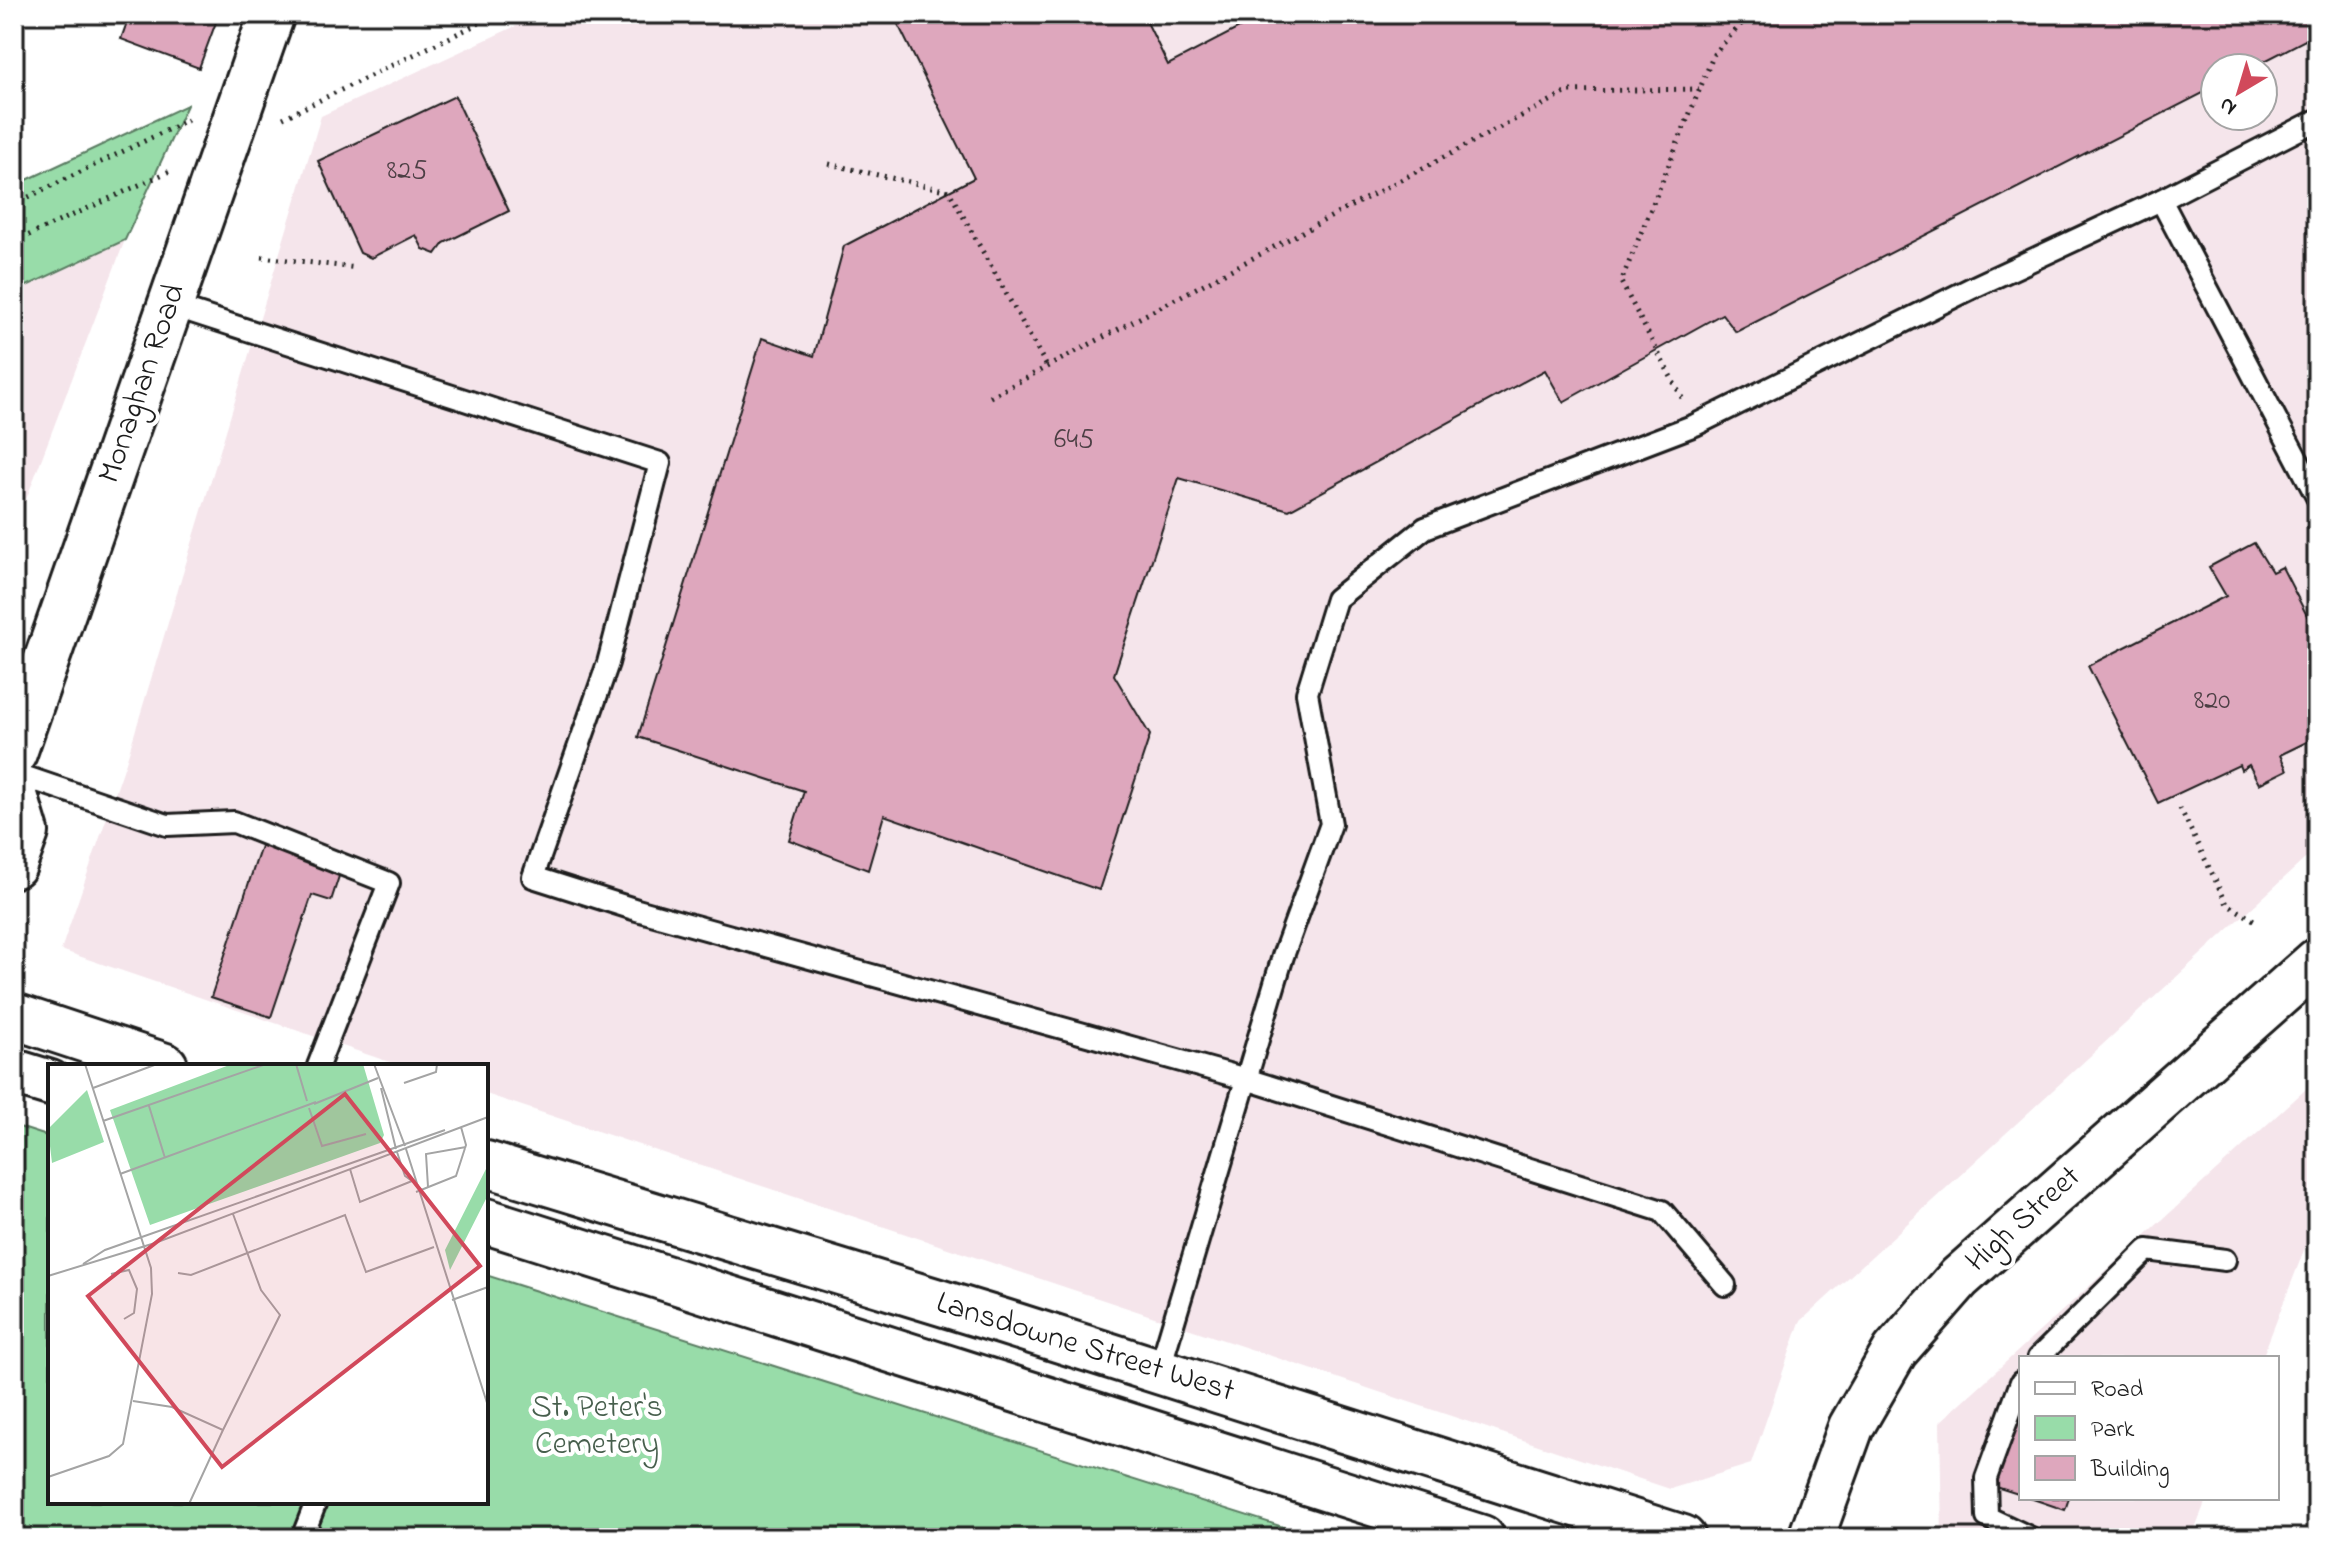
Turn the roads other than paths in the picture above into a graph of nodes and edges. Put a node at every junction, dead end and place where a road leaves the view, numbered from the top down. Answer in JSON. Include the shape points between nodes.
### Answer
{"nodes":[{"id":1,"x":272,"y":14,"type":"edge"},
{"id":2,"x":2317,"y":120,"type":"edge"},
{"id":3,"x":2161,"y":200,"type":"junction"},
{"id":4,"x":170,"y":305,"type":"junction"},
{"id":5,"x":2317,"y":497,"type":"edge"},
{"id":6,"x":24,"y":691,"type":"edge"},
{"id":7,"x":14,"y":753,"type":"edge"},
{"id":8,"x":14,"y":773,"type":"edge"},
{"id":9,"x":14,"y":792,"type":"edge"},
{"id":10,"x":14,"y":865,"type":"edge"},
{"id":11,"x":2317,"y":961,"type":"edge"},
{"id":12,"x":14,"y":1016,"type":"edge"},
{"id":13,"x":159,"y":1064,"type":"edge"},
{"id":14,"x":319,"y":1064,"type":"edge"},
{"id":15,"x":14,"y":1072,"type":"edge"},
{"id":16,"x":1246,"y":1079,"type":"junction"},
{"id":17,"x":48,"y":1082,"type":"edge"},
{"id":18,"x":488,"y":1165,"type":"edge"},
{"id":19,"x":488,"y":1222,"type":"edge"},
{"id":20,"x":2225,"y":1260,"type":"dead end"},
{"id":21,"x":1725,"y":1285,"type":"dead end"},
{"id":22,"x":2040,"y":1356,"type":"edge"},
{"id":23,"x":1159,"y":1371,"type":"junction"},
{"id":24,"x":2019,"y":1387,"type":"edge"},
{"id":25,"x":315,"y":1504,"type":"edge"},
{"id":26,"x":302,"y":1538,"type":"edge"},
{"id":27,"x":1482,"y":1538,"type":"edge"},
{"id":28,"x":1683,"y":1538,"type":"edge"},
{"id":29,"x":1811,"y":1538,"type":"edge"},
{"id":30,"x":2031,"y":1538,"type":"edge"}],
"edges":[{"from":1,"to":4,"type":"main road","name":"Monaghan Road"},
{"from":2,"to":3,"type":"lane"},
{"from":3,"to":5,"type":"lane"},
{"from":3,"to":16,"type":"lane","via":[[1695,425],[1425,528],[1336,599],[1307,693],[1331,824]]},
{"from":4,"to":6,"type":"main road","name":"Monaghan Road"},
{"from":4,"to":16,"type":"lane","via":[[660,463],[608,663],[533,877]]},
{"from":6,"to":7,"type":"main road","name":"Monaghan Road"},
{"from":8,"to":14,"type":"lane","via":[[167,825],[234,822],[389,883]]},
{"from":9,"to":10,"type":"main road","via":[[26,832]]},
{"from":11,"to":29,"type":"main road","name":"High Street","via":[[1959,1278],[1895,1351],[1851,1427]]},
{"from":12,"to":13,"type":"main road"},
{"from":15,"to":17,"type":"main road"},
{"from":16,"to":21,"type":"lane","via":[[1662,1211]]},
{"from":16,"to":23,"type":"lane"},
{"from":18,"to":23,"type":"main road","name":"Lansdowne Street West"},
{"from":19,"to":27,"type":"main road","name":"Lansdowne Street West"},
{"from":20,"to":22,"type":"lane","via":[[2147,1250]]},
{"from":23,"to":28,"type":"main road","name":"Lansdowne Street West"},
{"from":24,"to":30,"type":"lane","via":[[1986,1478],[1987,1517]]},
{"from":25,"to":26,"type":"lane"}]}
